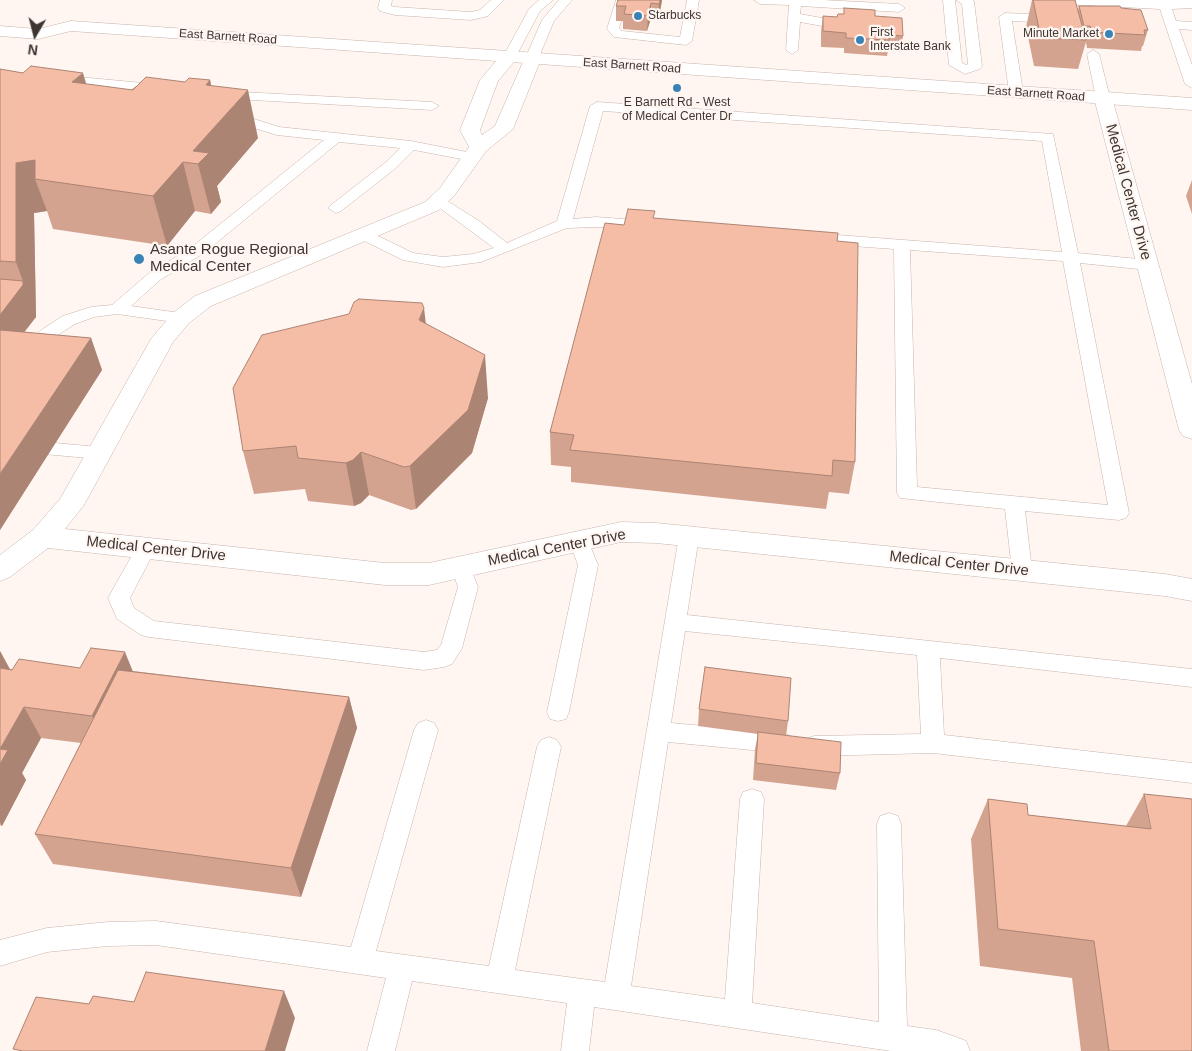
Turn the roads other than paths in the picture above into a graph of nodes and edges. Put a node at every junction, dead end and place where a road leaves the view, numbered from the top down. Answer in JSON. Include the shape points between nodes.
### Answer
{"nodes":[{"id":1,"x":386,"y":0,"type":"edge"},
{"id":2,"x":498,"y":0,"type":"edge"},
{"id":3,"x":547,"y":0,"type":"edge"},
{"id":4,"x":566,"y":0,"type":"edge"},
{"id":5,"x":622,"y":0,"type":"edge"},
{"id":6,"x":693,"y":0,"type":"edge"},
{"id":7,"x":760,"y":0,"type":"edge"},
{"id":8,"x":949,"y":0,"type":"edge"},
{"id":9,"x":962,"y":0,"type":"edge"},
{"id":10,"x":1062,"y":0,"type":"edge"},
{"id":11,"x":796,"y":1,"type":"edge"},
{"id":12,"x":1164,"y":3,"type":"edge"},
{"id":13,"x":899,"y":4,"type":"edge"},
{"id":14,"x":1192,"y":4,"type":"edge"},
{"id":15,"x":794,"y":16,"type":"junction"},
{"id":16,"x":43,"y":17,"type":"dead end"},
{"id":17,"x":1051,"y":19,"type":"edge"},
{"id":18,"x":900,"y":21,"type":"edge"},
{"id":19,"x":1171,"y":24,"type":"junction"},
{"id":20,"x":71,"y":26,"type":"junction"},
{"id":21,"x":844,"y":26,"type":"edge"},
{"id":22,"x":1192,"y":26,"type":"edge"},
{"id":23,"x":0,"y":31,"type":"edge"},
{"id":24,"x":792,"y":50,"type":"dead end"},
{"id":25,"x":1093,"y":54,"type":"dead end"},
{"id":26,"x":509,"y":57,"type":"junction"},
{"id":27,"x":532,"y":59,"type":"junction"},
{"id":28,"x":965,"y":70,"type":"junction"},
{"id":29,"x":1190,"y":71,"type":"edge"},
{"id":30,"x":48,"y":78,"type":"edge"},
{"id":31,"x":1192,"y":84,"type":"edge"},
{"id":32,"x":968,"y":89,"type":"junction"},
{"id":33,"x":177,"y":90,"type":"edge"},
{"id":34,"x":1016,"y":92,"type":"junction"},
{"id":35,"x":1103,"y":98,"type":"junction"},
{"id":36,"x":1192,"y":104,"type":"edge"},
{"id":37,"x":432,"y":106,"type":"dead end"},
{"id":38,"x":336,"y":137,"type":"junction"},
{"id":39,"x":411,"y":144,"type":"junction"},
{"id":40,"x":476,"y":152,"type":"junction"},
{"id":41,"x":438,"y":200,"type":"junction"},
{"id":42,"x":336,"y":208,"type":"dead end"},
{"id":43,"x":564,"y":224,"type":"junction"},
{"id":44,"x":665,"y":228,"type":"edge"},
{"id":45,"x":364,"y":235,"type":"junction"},
{"id":46,"x":793,"y":237,"type":"edge"},
{"id":47,"x":902,"y":245,"type":"junction"},
{"id":48,"x":505,"y":249,"type":"junction"},
{"id":49,"x":1070,"y":257,"type":"junction"},
{"id":50,"x":1148,"y":265,"type":"junction"},
{"id":51,"x":117,"y":309,"type":"junction"},
{"id":52,"x":180,"y":318,"type":"junction"},
{"id":53,"x":26,"y":356,"type":"edge"},
{"id":54,"x":1192,"y":430,"type":"edge"},
{"id":55,"x":0,"y":444,"type":"edge"},
{"id":56,"x":99,"y":453,"type":"junction"},
{"id":57,"x":1014,"y":504,"type":"junction"},
{"id":58,"x":688,"y":536,"type":"junction"},
{"id":59,"x":43,"y":537,"type":"junction"},
{"id":60,"x":579,"y":541,"type":"junction"},
{"id":61,"x":146,"y":548,"type":"junction"},
{"id":62,"x":461,"y":567,"type":"junction"},
{"id":63,"x":0,"y":570,"type":"edge"},
{"id":64,"x":1022,"y":570,"type":"junction"},
{"id":65,"x":1192,"y":590,"type":"edge"},
{"id":66,"x":674,"y":622,"type":"junction"},
{"id":67,"x":928,"y":648,"type":"junction"},
{"id":68,"x":1192,"y":678,"type":"edge"},
{"id":69,"x":558,"y":712,"type":"dead end"},
{"id":70,"x":426,"y":730,"type":"dead end"},
{"id":71,"x":658,"y":730,"type":"junction"},
{"id":72,"x":934,"y":743,"type":"junction"},
{"id":73,"x":549,"y":747,"type":"dead end"},
{"id":74,"x":1192,"y":774,"type":"edge"},
{"id":75,"x":752,"y":799,"type":"dead end"},
{"id":76,"x":888,"y":824,"type":"dead end"},
{"id":77,"x":0,"y":953,"type":"edge"},
{"id":78,"x":360,"y":962,"type":"junction"},
{"id":79,"x":402,"y":967,"type":"junction"},
{"id":80,"x":499,"y":981,"type":"junction"},
{"id":81,"x":582,"y":993,"type":"junction"},
{"id":82,"x":616,"y":997,"type":"junction"},
{"id":83,"x":738,"y":1015,"type":"junction"},
{"id":84,"x":893,"y":1038,"type":"junction"},
{"id":85,"x":381,"y":1051,"type":"edge"},
{"id":86,"x":575,"y":1051,"type":"edge"},
{"id":87,"x":956,"y":1051,"type":"edge"}],
"edges":[{"from":1,"to":2,"type":"lane","via":[[384,8],[395,11],[471,16],[484,13]]},
{"from":3,"to":26,"type":"lane","via":[[535,9]]},
{"from":4,"to":27,"type":"lane","via":[[548,20]]},
{"from":5,"to":6,"type":"lane","via":[[613,29],[618,34],[686,41]]},
{"from":7,"to":11,"type":"lane"},
{"from":8,"to":28,"type":"lane","via":[[956,65]]},
{"from":9,"to":28,"type":"lane","via":[[968,2],[975,66]]},
{"from":10,"to":12,"type":"lane"},
{"from":11,"to":13,"type":"lane"},
{"from":11,"to":15,"type":"lane"},
{"from":12,"to":14,"type":"lane"},
{"from":12,"to":19,"type":"lane"},
{"from":13,"to":18,"type":"lane"},
{"from":15,"to":21,"type":"lane"},
{"from":15,"to":24,"type":"lane"},
{"from":16,"to":20,"type":"street","name":"East Barnett Road"},
{"from":17,"to":34,"type":"lane","via":[[1005,17]]},
{"from":19,"to":22,"type":"lane"},
{"from":19,"to":29,"type":"lane"},
{"from":20,"to":23,"type":"street","name":"East Barnett Road","via":[[38,34]]},
{"from":20,"to":26,"type":"street","name":"East Barnett Road"},
{"from":25,"to":35,"type":"lane"},
{"from":26,"to":27,"type":"street","name":"East Barnett Road"},
{"from":26,"to":40,"type":"street","via":[[489,80],[470,130]]},
{"from":27,"to":32,"type":"street","name":"East Barnett Road"},
{"from":27,"to":40,"type":"street","via":[[503,129]]},
{"from":28,"to":32,"type":"lane"},
{"from":29,"to":31,"type":"lane"},
{"from":30,"to":33,"type":"lane"},
{"from":32,"to":34,"type":"street","name":"East Barnett Road"},
{"from":34,"to":35,"type":"street","name":"East Barnett Road"},
{"from":35,"to":36,"type":"street","name":"East Barnett Road"},
{"from":35,"to":50,"type":"street","name":"Medical Center Drive"},
{"from":37,"to":38,"type":"lane","via":[[210,94],[249,122],[276,131]]},
{"from":38,"to":39,"type":"lane"},
{"from":38,"to":51,"type":"lane","via":[[198,250],[154,277]]},
{"from":39,"to":40,"type":"lane"},
{"from":39,"to":42,"type":"lane","via":[[391,165]]},
{"from":40,"to":41,"type":"street"},
{"from":41,"to":45,"type":"street","via":[[432,206]]},
{"from":41,"to":48,"type":"lane"},
{"from":43,"to":44,"type":"lane","via":[[596,222]]},
{"from":43,"to":48,"type":"lane"},
{"from":43,"to":49,"type":"lane","via":[[597,106],[1048,137]]},
{"from":45,"to":48,"type":"lane","via":[[409,257],[443,262],[475,259]]},
{"from":45,"to":52,"type":"street","via":[[203,302]]},
{"from":46,"to":47,"type":"lane"},
{"from":47,"to":49,"type":"lane"},
{"from":47,"to":57,"type":"lane","via":[[907,492]]},
{"from":49,"to":50,"type":"lane"},
{"from":49,"to":57,"type":"lane","via":[[1119,513]]},
{"from":50,"to":54,"type":"street","name":"Medical Center Drive"},
{"from":51,"to":52,"type":"lane"},
{"from":51,"to":53,"type":"lane","via":[[91,312],[69,320],[47,334]]},
{"from":52,"to":56,"type":"street","via":[[163,339]]},
{"from":55,"to":56,"type":"lane"},
{"from":56,"to":59,"type":"street","via":[[70,505]]},
{"from":57,"to":64,"type":"lane"},
{"from":58,"to":60,"type":"street","name":"Medical Center Drive","via":[[621,532]]},
{"from":58,"to":64,"type":"street","name":"Medical Center Drive"},
{"from":58,"to":66,"type":"lane"},
{"from":59,"to":61,"type":"street","name":"Medical Center Drive"},
{"from":59,"to":63,"type":"street"},
{"from":60,"to":62,"type":"street","name":"Medical Center Drive"},
{"from":60,"to":69,"type":"lane","via":[[588,565]]},
{"from":61,"to":62,"type":"street","name":"Medical Center Drive","via":[[385,574],[429,574]]},
{"from":61,"to":62,"type":"lane","via":[[119,598],[124,614],[149,629],[424,661],[444,658],[450,648],[468,587]]},
{"from":64,"to":65,"type":"street","name":"Medical Center Drive"},
{"from":66,"to":67,"type":"lane"},
{"from":66,"to":71,"type":"lane"},
{"from":67,"to":68,"type":"lane"},
{"from":67,"to":72,"type":"lane"},
{"from":70,"to":78,"type":"lane"},
{"from":71,"to":72,"type":"lane","via":[[822,747]]},
{"from":71,"to":82,"type":"lane"},
{"from":72,"to":74,"type":"lane"},
{"from":73,"to":80,"type":"lane"},
{"from":75,"to":83,"type":"lane"},
{"from":76,"to":84,"type":"lane"},
{"from":77,"to":78,"type":"lane","via":[[47,940],[156,933]]},
{"from":78,"to":79,"type":"lane"},
{"from":79,"to":80,"type":"lane"},
{"from":79,"to":85,"type":"lane"},
{"from":80,"to":81,"type":"lane"},
{"from":81,"to":82,"type":"lane"},
{"from":81,"to":86,"type":"lane"},
{"from":82,"to":83,"type":"lane"},
{"from":83,"to":84,"type":"lane"},
{"from":84,"to":87,"type":"lane","via":[[936,1044]]}]}
